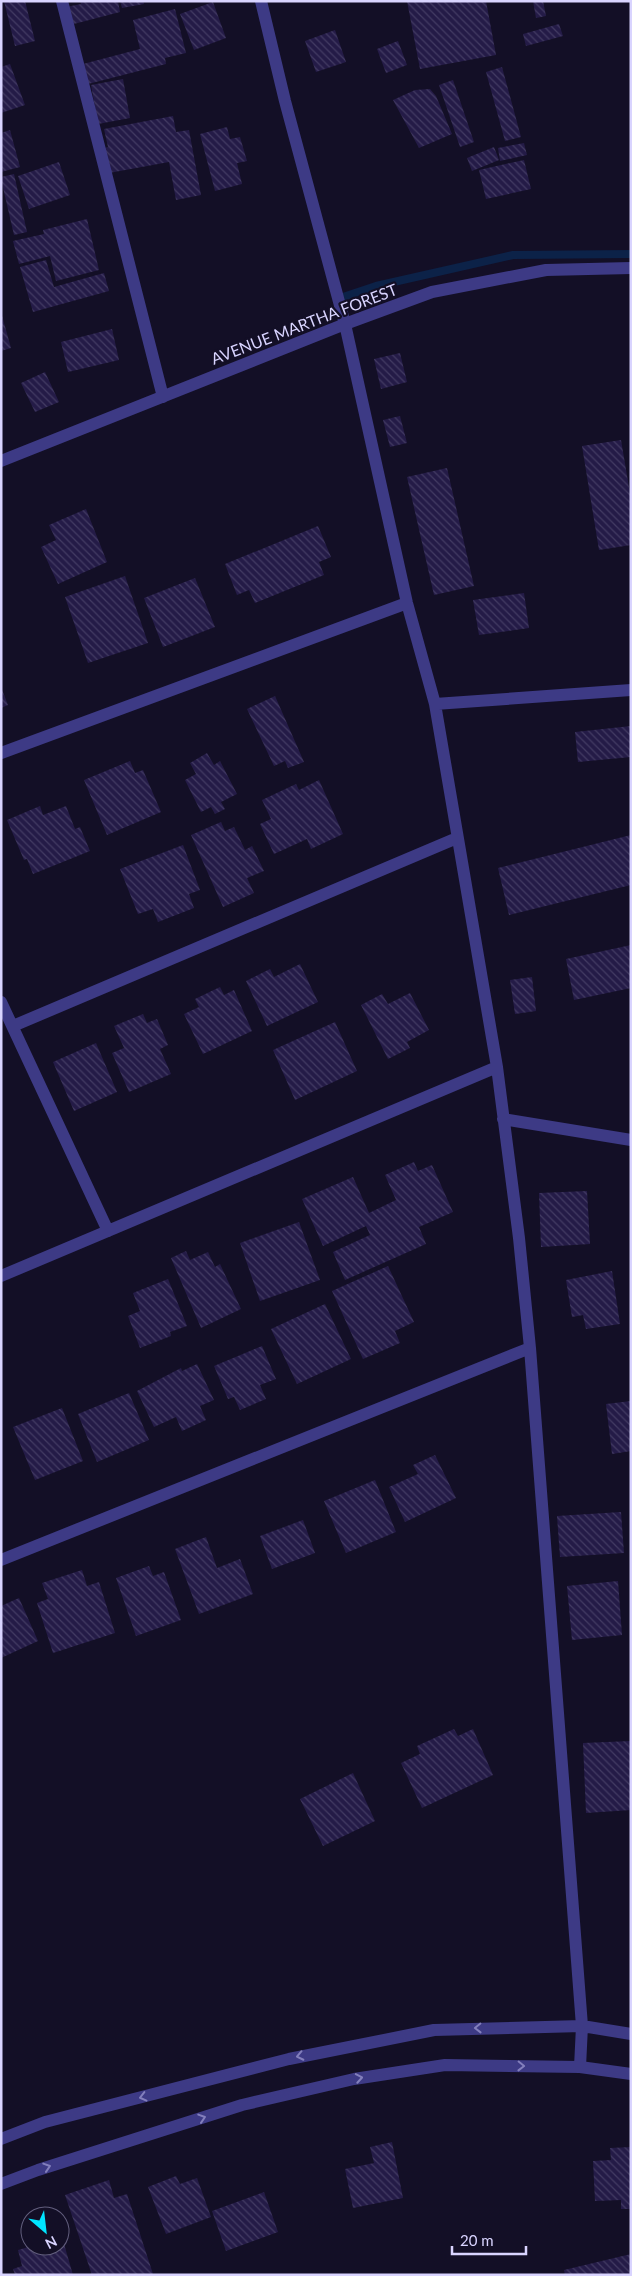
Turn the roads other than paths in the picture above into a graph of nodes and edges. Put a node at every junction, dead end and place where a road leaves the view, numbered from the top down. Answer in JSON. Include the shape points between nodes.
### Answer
{"nodes":[{"id":1,"x":62,"y":1,"type":"edge"},
{"id":2,"x":261,"y":1,"type":"edge"},
{"id":3,"x":631,"y":268,"type":"edge"},
{"id":4,"x":345,"y":324,"type":"junction"},
{"id":5,"x":163,"y":397,"type":"junction"},
{"id":6,"x":1,"y":461,"type":"edge"},
{"id":7,"x":407,"y":603,"type":"junction"},
{"id":8,"x":631,"y":690,"type":"edge"},
{"id":9,"x":436,"y":704,"type":"junction"},
{"id":10,"x":1,"y":754,"type":"edge"},
{"id":11,"x":457,"y":838,"type":"junction"},
{"id":12,"x":1,"y":1002,"type":"edge"},
{"id":13,"x":13,"y":1026,"type":"junction"},
{"id":14,"x":497,"y":1067,"type":"junction"},
{"id":15,"x":503,"y":1120,"type":"junction"},
{"id":16,"x":631,"y":1140,"type":"edge"},
{"id":17,"x":108,"y":1231,"type":"junction"},
{"id":18,"x":1,"y":1276,"type":"edge"},
{"id":19,"x":530,"y":1348,"type":"junction"},
{"id":20,"x":1,"y":1560,"type":"edge"},
{"id":21,"x":582,"y":2026,"type":"junction"},
{"id":22,"x":631,"y":2034,"type":"edge"},
{"id":23,"x":580,"y":2067,"type":"junction"},
{"id":24,"x":631,"y":2074,"type":"edge"},
{"id":25,"x":1,"y":2140,"type":"edge"},
{"id":26,"x":1,"y":2184,"type":"edge"}],
"edges":[{"from":1,"to":5,"type":"street"},
{"from":2,"to":4,"type":"street","via":[[284,101]]},
{"from":3,"to":4,"type":"street","name":"AVENUE MARTHA FOREST","via":[[546,270],[432,292]]},
{"from":4,"to":5,"type":"street","name":"AVENUE MARTHA FOREST"},
{"from":4,"to":7,"type":"street"},
{"from":5,"to":6,"type":"street","name":"AVENUE MARTHA FOREST"},
{"from":7,"to":9,"type":"street"},
{"from":7,"to":10,"type":"street"},
{"from":8,"to":9,"type":"street"},
{"from":9,"to":11,"type":"street"},
{"from":11,"to":13,"type":"street"},
{"from":11,"to":14,"type":"street"},
{"from":12,"to":13,"type":"street"},
{"from":13,"to":17,"type":"street"},
{"from":14,"to":15,"type":"street"},
{"from":14,"to":17,"type":"street"},
{"from":15,"to":16,"type":"street"},
{"from":15,"to":19,"type":"street"},
{"from":17,"to":18,"type":"street"},
{"from":19,"to":20,"type":"street"},
{"from":19,"to":21,"type":"street"},
{"from":21,"to":22,"type":"street"},
{"from":21,"to":23,"type":"street"},
{"from":21,"to":25,"type":"street","one_way":true,"via":[[425,2031],[289,2058],[45,2122]]},
{"from":23,"to":24,"type":"street"},
{"from":26,"to":23,"type":"street","one_way":true,"via":[[242,2105],[354,2079],[446,2065]]}]}
